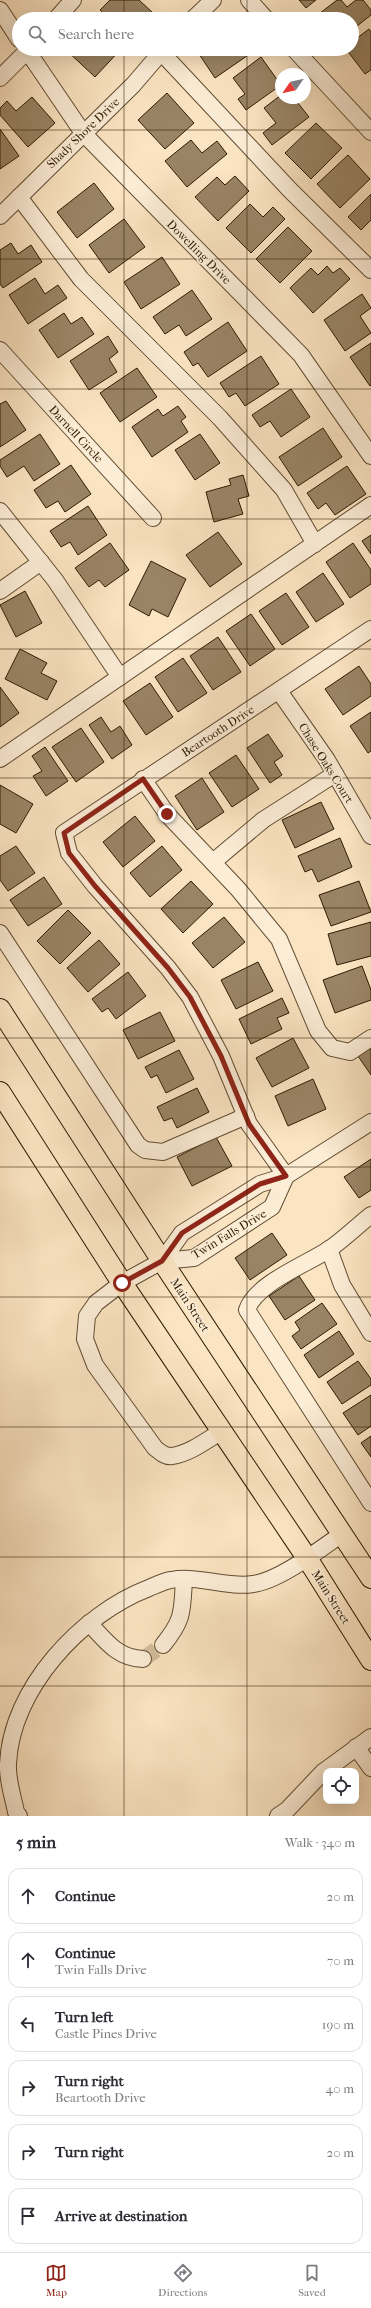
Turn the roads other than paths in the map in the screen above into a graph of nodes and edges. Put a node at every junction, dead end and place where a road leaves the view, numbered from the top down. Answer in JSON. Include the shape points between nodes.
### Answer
{"nodes":[{"id":1,"x":73,"y":0,"type":"edge"},
{"id":2,"x":213,"y":0,"type":"edge"},
{"id":3,"x":249,"y":0,"type":"edge"},
{"id":4,"x":0,"y":10,"type":"edge"},
{"id":5,"x":62,"y":12,"type":"edge"},
{"id":6,"x":200,"y":12,"type":"edge"},
{"id":7,"x":260,"y":12,"type":"edge"},
{"id":8,"x":12,"y":28,"type":"edge"},
{"id":9,"x":18,"y":56,"type":"edge"},
{"id":10,"x":31,"y":56,"type":"edge"},
{"id":11,"x":158,"y":56,"type":"edge"},
{"id":12,"x":167,"y":56,"type":"edge"},
{"id":13,"x":300,"y":56,"type":"edge"},
{"id":14,"x":0,"y":78,"type":"edge"},
{"id":15,"x":371,"y":132,"type":"edge"},
{"id":16,"x":83,"y":133,"type":"junction"},
{"id":17,"x":19,"y":197,"type":"junction"},
{"id":18,"x":0,"y":216,"type":"edge"},
{"id":19,"x":371,"y":270,"type":"edge"},
{"id":20,"x":0,"y":350,"type":"edge"},
{"id":21,"x":371,"y":456,"type":"edge"},
{"id":22,"x":371,"y":505,"type":"edge"},
{"id":23,"x":0,"y":511,"type":"edge"},
{"id":24,"x":153,"y":518,"type":"dead end"},
{"id":25,"x":315,"y":544,"type":"junction"},
{"id":26,"x":41,"y":562,"type":"junction"},
{"id":27,"x":0,"y":590,"type":"edge"},
{"id":28,"x":370,"y":631,"type":"edge"},
{"id":29,"x":120,"y":677,"type":"junction"},
{"id":30,"x":279,"y":691,"type":"junction"},
{"id":31,"x":0,"y":758,"type":"edge"},
{"id":32,"x":335,"y":774,"type":"junction"},
{"id":33,"x":143,"y":779,"type":"junction"},
{"id":34,"x":371,"y":836,"type":"edge"},
{"id":35,"x":213,"y":862,"type":"junction"},
{"id":36,"x":0,"y":934,"type":"edge"},
{"id":37,"x":0,"y":1009,"type":"edge"},
{"id":38,"x":371,"y":1038,"type":"edge"},
{"id":39,"x":0,"y":1092,"type":"edge"},
{"id":40,"x":246,"y":1116,"type":"junction"},
{"id":41,"x":371,"y":1122,"type":"edge"},
{"id":42,"x":286,"y":1176,"type":"junction"},
{"id":43,"x":371,"y":1215,"type":"edge"},
{"id":44,"x":329,"y":1250,"type":"junction"},
{"id":45,"x":162,"y":1261,"type":"junction"},
{"id":46,"x":122,"y":1283,"type":"junction"},
{"id":47,"x":371,"y":1332,"type":"edge"},
{"id":48,"x":222,"y":1431,"type":"junction"},
{"id":49,"x":371,"y":1503,"type":"edge"},
{"id":50,"x":342,"y":1534,"type":"junction"},
{"id":51,"x":307,"y":1558,"type":"junction"},
{"id":52,"x":371,"y":1578,"type":"edge"},
{"id":53,"x":184,"y":1579,"type":"junction"},
{"id":54,"x":89,"y":1623,"type":"junction"},
{"id":55,"x":163,"y":1645,"type":"tunnel mouth"},
{"id":56,"x":144,"y":1659,"type":"tunnel mouth"},
{"id":57,"x":371,"y":1660,"type":"edge"},
{"id":58,"x":371,"y":1737,"type":"edge"},
{"id":59,"x":356,"y":1747,"type":"junction"},
{"id":60,"x":371,"y":1768,"type":"edge"},
{"id":61,"x":19,"y":1816,"type":"edge"},
{"id":62,"x":278,"y":1816,"type":"edge"}],
"edges":[{"from":1,"to":5,"type":"street"},
{"from":2,"to":6,"type":"street"},
{"from":3,"to":7,"type":"street"},
{"from":4,"to":8,"type":"street","name":"Dowelling Drive"},
{"from":9,"to":14,"type":"street"},
{"from":10,"to":16,"type":"street","name":"Dowelling Drive"},
{"from":11,"to":16,"type":"street","name":"Shady Shore Drive","via":[[133,85]]},
{"from":12,"to":19,"type":"street","via":[[290,190]]},
{"from":13,"to":15,"type":"street"},
{"from":16,"to":17,"type":"street","name":"Shady Shore Drive"},
{"from":16,"to":21,"type":"street","name":"Dowelling Drive","via":[[301,355]]},
{"from":17,"to":18,"type":"street","name":"Shady Shore Drive"},
{"from":17,"to":25,"type":"street","via":[[82,279],[220,418],[284,490]]},
{"from":20,"to":24,"type":"street","name":"Darnell Circle"},
{"from":22,"to":25,"type":"street"},
{"from":23,"to":26,"type":"street"},
{"from":25,"to":29,"type":"street"},
{"from":26,"to":27,"type":"street"},
{"from":26,"to":29,"type":"street"},
{"from":28,"to":30,"type":"street","name":"Beartooth Drive"},
{"from":29,"to":31,"type":"street"},
{"from":30,"to":32,"type":"street","name":"Chase Oaks Court"},
{"from":30,"to":33,"type":"street","name":"Beartooth Drive"},
{"from":32,"to":34,"type":"street","name":"Chase Oaks Court"},
{"from":32,"to":35,"type":"street","via":[[263,820]]},
{"from":33,"to":35,"type":"street","via":[[167,814]]},
{"from":33,"to":40,"type":"street","name":"Beartooth Drive","via":[[64,833],[69,853],[190,997],[221,1056]]},
{"from":35,"to":38,"type":"street","via":[[279,939],[318,1031],[332,1048],[350,1052]]},
{"from":36,"to":40,"type":"street","via":[[138,1145],[150,1151],[163,1152]]},
{"from":37,"to":45,"type":"main road","name":"Main Street"},
{"from":39,"to":46,"type":"main road","name":"Main Street"},
{"from":40,"to":42,"type":"street"},
{"from":41,"to":42,"type":"street","name":"Twin Falls Drive"},
{"from":42,"to":45,"type":"street","name":"Twin Falls Drive","via":[[260,1184],[182,1233]]},
{"from":42,"to":45,"type":"street","name":"Twin Falls Drive","via":[[272,1207],[194,1258]]},
{"from":43,"to":44,"type":"street"},
{"from":44,"to":47,"type":"street","via":[[342,1285]]},
{"from":44,"to":49,"type":"street","via":[[263,1288],[249,1302],[247,1310]]},
{"from":45,"to":46,"type":"street"},
{"from":45,"to":50,"type":"main road","name":"Main Street"},
{"from":46,"to":48,"type":"main road","name":"Main Street"},
{"from":46,"to":48,"type":"street","via":[[96,1303],[87,1316],[86,1339],[96,1365],[114,1392],[155,1448],[164,1455],[172,1456],[192,1448]]},
{"from":48,"to":51,"type":"main road","name":"Main Street"},
{"from":50,"to":51,"type":"street"},
{"from":50,"to":52,"type":"main road","name":"Main Street"},
{"from":51,"to":53,"type":"street","via":[[265,1581],[252,1585]]},
{"from":51,"to":57,"type":"main road","name":"Main Street"},
{"from":53,"to":54,"type":"street","via":[[171,1580],[141,1591],[97,1615]]},
{"from":53,"to":55,"type":"street","via":[[181,1617],[177,1628]]},
{"from":54,"to":56,"type":"street","via":[[111,1647],[123,1655]]},
{"from":54,"to":61,"type":"street","via":[[57,1654],[31,1690],[14,1729],[8,1765],[16,1812]]},
{"from":58,"to":59,"type":"street"},
{"from":59,"to":60,"type":"street"},
{"from":59,"to":62,"type":"street","via":[[323,1772],[287,1810]]}]}
